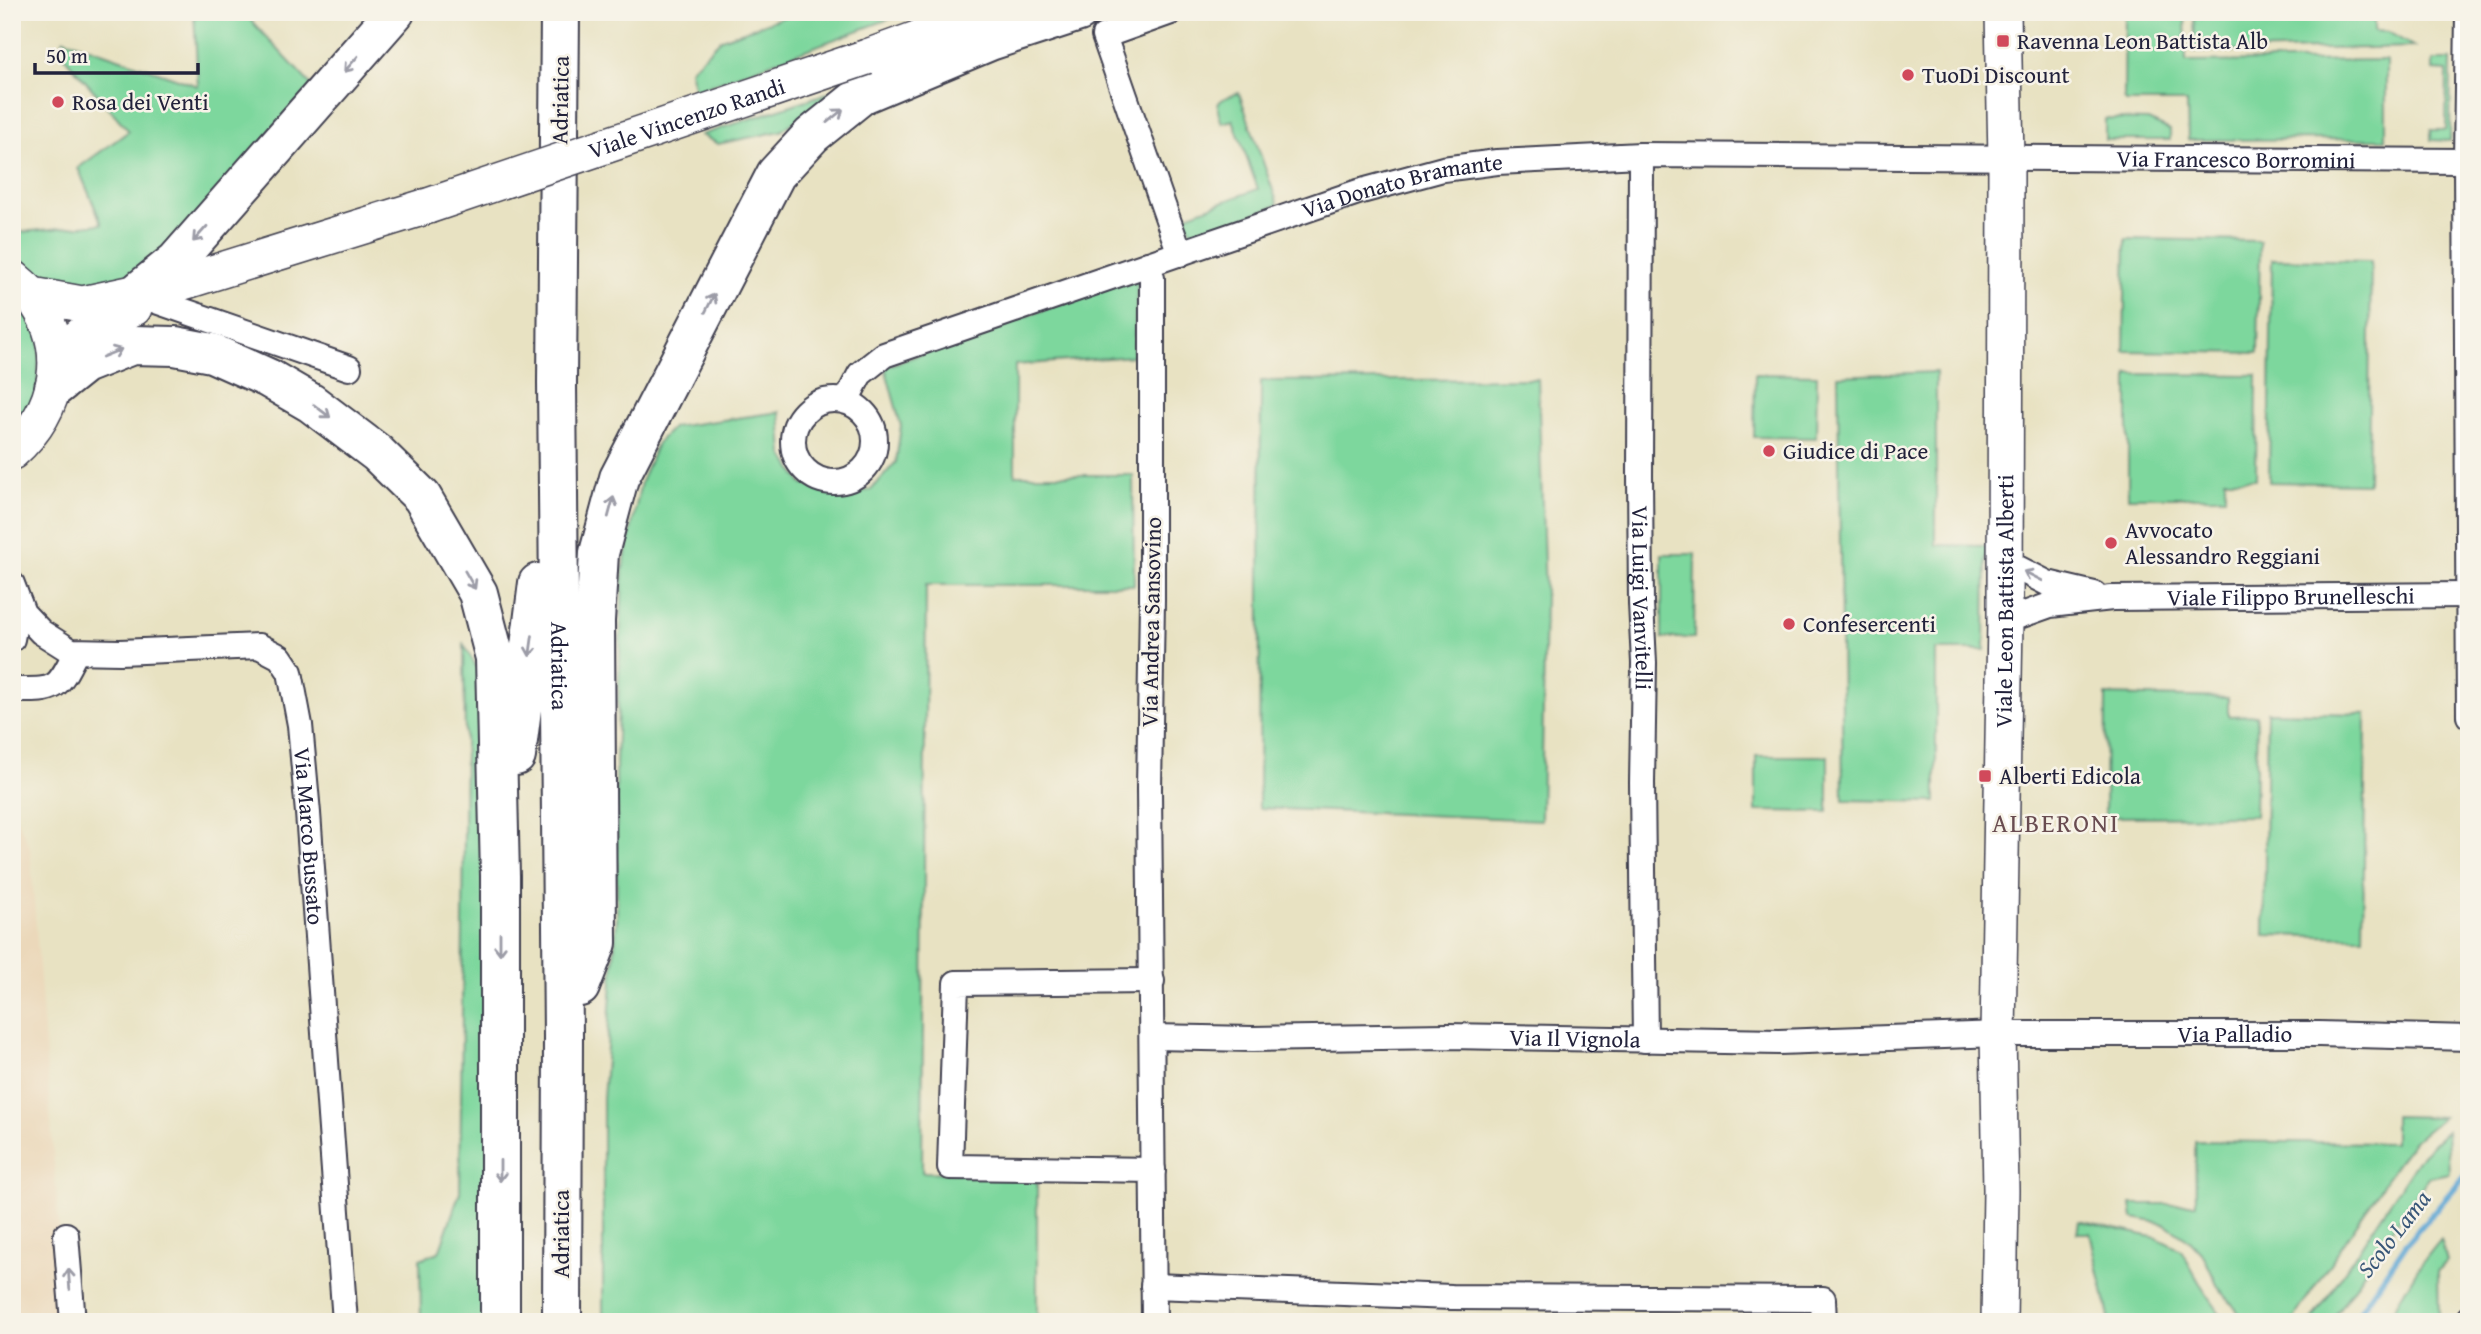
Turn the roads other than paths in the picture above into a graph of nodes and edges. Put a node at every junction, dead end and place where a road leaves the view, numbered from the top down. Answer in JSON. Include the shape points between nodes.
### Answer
{"nodes":[{"id":1,"x":395,"y":12,"type":"edge"},
{"id":2,"x":560,"y":12,"type":"edge"},
{"id":3,"x":584,"y":12,"type":"edge"},
{"id":4,"x":991,"y":12,"type":"edge"},
{"id":5,"x":1079,"y":12,"type":"edge"},
{"id":6,"x":1171,"y":12,"type":"edge"},
{"id":7,"x":2003,"y":12,"type":"edge"},
{"id":8,"x":2468,"y":12,"type":"edge"},
{"id":9,"x":1641,"y":155,"type":"junction"},
{"id":10,"x":2006,"y":159,"type":"junction"},
{"id":11,"x":2466,"y":161,"type":"junction"},
{"id":12,"x":1180,"y":254,"type":"junction"},
{"id":13,"x":1148,"y":264,"type":"junction"},
{"id":14,"x":22,"y":286,"type":"edge"},
{"id":15,"x":145,"y":295,"type":"junction"},
{"id":16,"x":349,"y":368,"type":"dead end"},
{"id":17,"x":55,"y":373,"type":"junction"},
{"id":18,"x":557,"y":383,"type":"junction"},
{"id":19,"x":846,"y":401,"type":"dead end"},
{"id":20,"x":12,"y":452,"type":"edge"},
{"id":21,"x":2004,"y":561,"type":"junction"},
{"id":22,"x":16,"y":594,"type":"edge"},
{"id":23,"x":2468,"y":595,"type":"edge"},
{"id":24,"x":2112,"y":598,"type":"junction"},
{"id":25,"x":2005,"y":621,"type":"junction"},
{"id":26,"x":12,"y":639,"type":"edge"},
{"id":27,"x":76,"y":652,"type":"junction"},
{"id":28,"x":12,"y":690,"type":"edge"},
{"id":29,"x":2469,"y":716,"type":"edge"},
{"id":30,"x":500,"y":876,"type":"junction"},
{"id":31,"x":1152,"y":981,"type":"junction"},
{"id":32,"x":580,"y":987,"type":"junction"},
{"id":33,"x":1998,"y":1034,"type":"junction"},
{"id":34,"x":1153,"y":1037,"type":"junction"},
{"id":35,"x":2469,"y":1038,"type":"edge"},
{"id":36,"x":1645,"y":1040,"type":"junction"},
{"id":37,"x":1153,"y":1170,"type":"junction"},
{"id":38,"x":2001,"y":1190,"type":"junction"},
{"id":39,"x":66,"y":1235,"type":"dead end"},
{"id":40,"x":1153,"y":1286,"type":"junction"},
{"id":41,"x":73,"y":1322,"type":"edge"},
{"id":42,"x":345,"y":1322,"type":"edge"},
{"id":43,"x":500,"y":1322,"type":"edge"},
{"id":44,"x":562,"y":1322,"type":"edge"},
{"id":45,"x":583,"y":1322,"type":"edge"},
{"id":46,"x":1154,"y":1322,"type":"edge"},
{"id":47,"x":1824,"y":1322,"type":"edge"},
{"id":48,"x":1999,"y":1322,"type":"edge"},
{"id":49,"x":2025,"y":1322,"type":"edge"}],
"edges":[{"from":1,"to":15,"type":"highway","one_way":true},
{"from":2,"to":18,"type":"highway","name":"Adriatica"},
{"from":3,"to":32,"type":"highway","name":"Adriatica"},
{"from":4,"to":15,"type":"main road","name":"Viale Vincenzo Randi","bridge":true,"via":[[428,206]]},
{"from":32,"to":5,"type":"highway","one_way":true,"via":[[597,943],[595,621],[599,553],[619,478],[776,173],[812,135],[863,94],[990,41]]},
{"from":6,"to":12,"type":"street","via":[[1104,36]]},
{"from":7,"to":10,"type":"main road","name":"Viale Leon Battista Alberti"},
{"from":8,"to":11,"type":"street"},
{"from":9,"to":10,"type":"street","name":"Via Donato Bramante"},
{"from":9,"to":12,"type":"street","name":"Via Donato Bramante","via":[[1443,169],[1358,192]]},
{"from":9,"to":36,"type":"street","name":"Via Luigi Vanvitelli"},
{"from":10,"to":11,"type":"street","name":"Via Francesco Borromini"},
{"from":10,"to":21,"type":"main road","name":"Viale Leon Battista Alberti"},
{"from":11,"to":23,"type":"street"},
{"from":12,"to":13,"type":"street","name":"Via Donato Bramante"},
{"from":13,"to":19,"type":"street","name":"Via Donato Bramante","via":[[884,355],[860,374]]},
{"from":13,"to":31,"type":"street","name":"Via Andrea Sansovino","via":[[1152,278]]},
{"from":14,"to":15,"type":"main road","name":"Viale Vincenzo Randi","via":[[82,304]]},
{"from":14,"to":17,"type":"main road","via":[[49,325]]},
{"from":15,"to":16,"type":"street"},
{"from":15,"to":17,"type":"main road","name":"Viale Vincenzo Randi","via":[[73,340]]},
{"from":17,"to":20,"type":"main road","via":[[45,414],[30,437]]},
{"from":17,"to":30,"type":"highway","one_way":true,"via":[[132,345],[175,346],[212,354],[311,403],[377,453],[422,497],[478,593],[495,658]]},
{"from":18,"to":30,"type":"highway","one_way":true,"via":[[534,624]]},
{"from":18,"to":44,"type":"highway","name":"Adriatica"},
{"from":24,"to":21,"type":"street","name":"Viale Filippo Brunelleschi","one_way":true,"via":[[2048,583]]},
{"from":21,"to":25,"type":"main road","name":"Viale Leon Battista Alberti"},
{"from":22,"to":26,"type":"street"},
{"from":22,"to":27,"type":"street","via":[[23,613],[41,632]]},
{"from":23,"to":24,"type":"street","name":"Viale Filippo Brunelleschi"},
{"from":23,"to":29,"type":"street"},
{"from":24,"to":25,"type":"street","name":"Viale Filippo Brunelleschi","via":[[2050,605]]},
{"from":25,"to":33,"type":"main road","name":"Viale Leon Battista Alberti"},
{"from":27,"to":28,"type":"street","via":[[62,681],[45,690]]},
{"from":27,"to":42,"type":"street","name":"Via Marco Bussato","via":[[259,646],[280,657],[290,672],[308,813]]},
{"from":30,"to":43,"type":"highway","one_way":true},
{"from":31,"to":34,"type":"street","name":"Via Andrea Sansovino"},
{"from":31,"to":37,"type":"street","via":[[956,983],[950,1167]]},
{"from":32,"to":45,"type":"highway","name":"Adriatica"},
{"from":33,"to":35,"type":"street","name":"Via Palladio"},
{"from":33,"to":36,"type":"street","name":"Via Il Vignola","via":[[1779,1042]]},
{"from":33,"to":38,"type":"main road","name":"Viale Leon Battista Alberti"},
{"from":34,"to":36,"type":"street","name":"Via Il Vignola"},
{"from":34,"to":37,"type":"street","name":"Via Andrea Sansovino"},
{"from":37,"to":40,"type":"street","name":"Via Andrea Sansovino"},
{"from":38,"to":48,"type":"main road","name":"Viale Leon Battista Alberti"},
{"from":38,"to":49,"type":"main road","name":"Viale Leon Battista Alberti"},
{"from":41,"to":39,"type":"street","one_way":true},
{"from":40,"to":46,"type":"street","name":"Via Andrea Sansovino"},
{"from":40,"to":47,"type":"street","via":[[1452,1297],[1824,1299]]}]}
